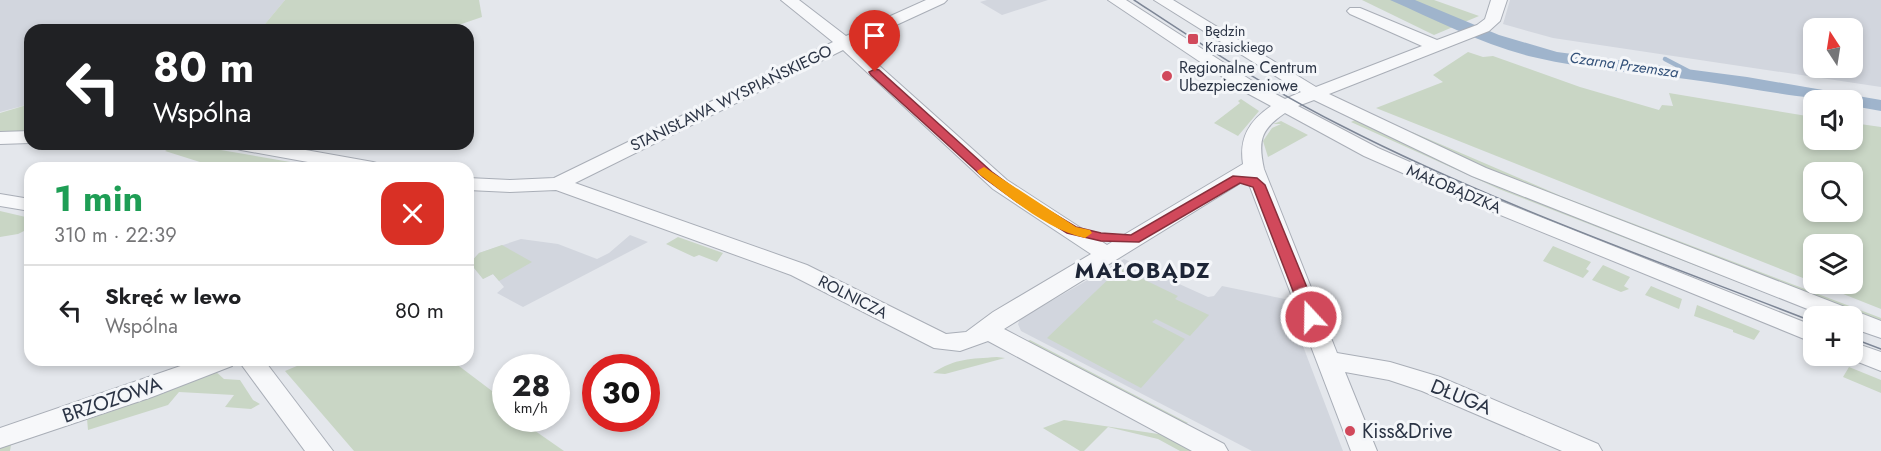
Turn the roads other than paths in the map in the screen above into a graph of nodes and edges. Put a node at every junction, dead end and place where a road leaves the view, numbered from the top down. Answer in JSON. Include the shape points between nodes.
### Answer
{"nodes":[{"id":1,"x":789,"y":0,"type":"edge"},
{"id":2,"x":939,"y":0,"type":"edge"},
{"id":3,"x":1116,"y":0,"type":"edge"},
{"id":4,"x":1162,"y":0,"type":"edge"},
{"id":5,"x":1499,"y":0,"type":"edge"},
{"id":6,"x":1354,"y":11,"type":"dead end"},
{"id":7,"x":844,"y":44,"type":"junction"},
{"id":8,"x":1437,"y":46,"type":"junction"},
{"id":9,"x":1314,"y":93,"type":"junction"},
{"id":10,"x":1283,"y":106,"type":"junction"},
{"id":11,"x":24,"y":137,"type":"edge"},
{"id":12,"x":0,"y":138,"type":"edge"},
{"id":13,"x":274,"y":150,"type":"edge"},
{"id":14,"x":340,"y":162,"type":"edge"},
{"id":15,"x":1250,"y":177,"type":"junction"},
{"id":16,"x":474,"y":183,"type":"edge"},
{"id":17,"x":558,"y":184,"type":"junction"},
{"id":18,"x":0,"y":200,"type":"edge"},
{"id":19,"x":24,"y":203,"type":"edge"},
{"id":20,"x":1072,"y":230,"type":"junction"},
{"id":21,"x":1134,"y":239,"type":"junction"},
{"id":22,"x":1108,"y":255,"type":"junction"},
{"id":23,"x":1821,"y":306,"type":"edge"},
{"id":24,"x":1863,"y":323,"type":"edge"},
{"id":25,"x":987,"y":330,"type":"junction"},
{"id":26,"x":1881,"y":330,"type":"edge"},
{"id":27,"x":1803,"y":331,"type":"edge"},
{"id":28,"x":1863,"y":355,"type":"edge"},
{"id":29,"x":1328,"y":360,"type":"junction"},
{"id":30,"x":1881,"y":362,"type":"edge"},
{"id":31,"x":207,"y":366,"type":"edge"},
{"id":32,"x":255,"y":366,"type":"edge"},
{"id":33,"x":0,"y":438,"type":"edge"},
{"id":34,"x":321,"y":451,"type":"edge"},
{"id":35,"x":1215,"y":451,"type":"edge"},
{"id":36,"x":1364,"y":451,"type":"edge"},
{"id":37,"x":1589,"y":451,"type":"edge"}],
"edges":[{"from":1,"to":7,"type":"street"},
{"from":2,"to":7,"type":"street","name":"STANISŁAWA WYSPIAŃSKIEGO"},
{"from":3,"to":10,"type":"street","name":"MAŁOBĄDZKA"},
{"from":4,"to":9,"type":"street","name":"MAŁOBĄDZKA"},
{"from":5,"to":8,"type":"street","via":[[1492,21]]},
{"from":6,"to":8,"type":"street"},
{"from":7,"to":17,"type":"street","name":"STANISŁAWA WYSPIAŃSKIEGO"},
{"from":7,"to":20,"type":"street","via":[[988,174]]},
{"from":8,"to":9,"type":"street"},
{"from":9,"to":10,"type":"street"},
{"from":9,"to":23,"type":"street","name":"MAŁOBĄDZKA","via":[[1479,172]]},
{"from":10,"to":15,"type":"street","via":[[1259,123],[1253,133]]},
{"from":10,"to":27,"type":"street","name":"MAŁOBĄDZKA","via":[[1415,173]]},
{"from":11,"to":12,"type":"street"},
{"from":13,"to":14,"type":"street"},
{"from":15,"to":21,"type":"street","name":"ROLNICZA"},
{"from":15,"to":29,"type":"street"},
{"from":16,"to":17,"type":"street","name":"ROLNICZA"},
{"from":17,"to":25,"type":"street","name":"ROLNICZA","via":[[799,270],[942,342],[968,342]]},
{"from":18,"to":19,"type":"street"},
{"from":20,"to":21,"type":"street"},
{"from":20,"to":22,"type":"street"},
{"from":21,"to":22,"type":"street","name":"ROLNICZA"},
{"from":22,"to":25,"type":"street","name":"ROLNICZA"},
{"from":24,"to":26,"type":"street"},
{"from":25,"to":35,"type":"street"},
{"from":28,"to":30,"type":"street"},
{"from":29,"to":36,"type":"street"},
{"from":29,"to":37,"type":"street","name":"DŁUGA","via":[[1390,371],[1431,384]]},
{"from":31,"to":33,"type":"street","name":"BRZOZOWA"},
{"from":32,"to":34,"type":"street"}]}
